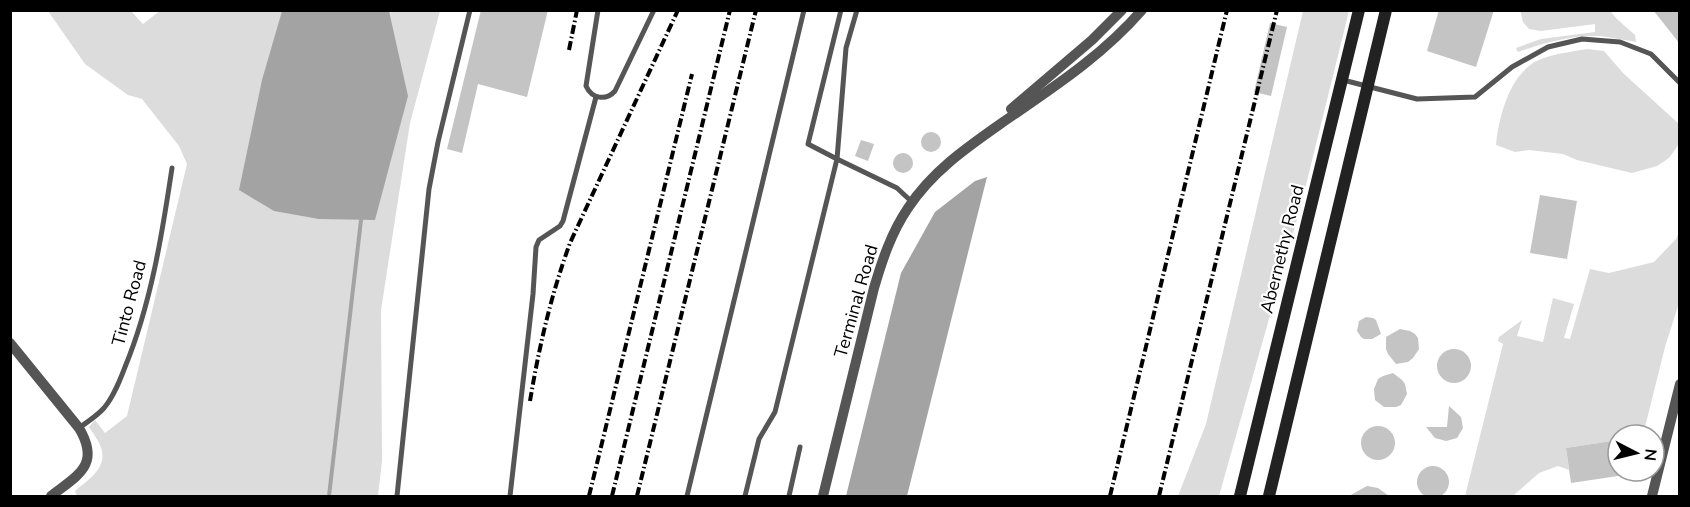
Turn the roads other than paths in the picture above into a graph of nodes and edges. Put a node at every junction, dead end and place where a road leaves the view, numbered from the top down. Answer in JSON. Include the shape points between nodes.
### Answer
{"nodes":[{"id":1,"x":470,"y":10,"type":"edge"},
{"id":2,"x":598,"y":10,"type":"edge"},
{"id":3,"x":654,"y":10,"type":"edge"},
{"id":4,"x":804,"y":10,"type":"edge"},
{"id":5,"x":841,"y":10,"type":"edge"},
{"id":6,"x":857,"y":10,"type":"edge"},
{"id":7,"x":1122,"y":10,"type":"edge"},
{"id":8,"x":1142,"y":10,"type":"edge"},
{"id":9,"x":1359,"y":10,"type":"edge"},
{"id":10,"x":1386,"y":10,"type":"edge"},
{"id":11,"x":1342,"y":80,"type":"junction"},
{"id":12,"x":1680,"y":82,"type":"edge"},
{"id":13,"x":1368,"y":86,"type":"junction"},
{"id":14,"x":596,"y":97,"type":"junction"},
{"id":15,"x":963,"y":150,"type":"junction"},
{"id":16,"x":837,"y":159,"type":"junction"},
{"id":17,"x":172,"y":168,"type":"dead end"},
{"id":18,"x":912,"y":202,"type":"junction"},
{"id":19,"x":13,"y":350,"type":"edge"},
{"id":20,"x":1680,"y":384,"type":"edge"},
{"id":21,"x":79,"y":428,"type":"junction"},
{"id":22,"x":800,"y":447,"type":"dead end"},
{"id":23,"x":51,"y":496,"type":"edge"},
{"id":24,"x":397,"y":496,"type":"edge"},
{"id":25,"x":510,"y":496,"type":"edge"},
{"id":26,"x":687,"y":496,"type":"edge"},
{"id":27,"x":745,"y":496,"type":"edge"},
{"id":28,"x":789,"y":496,"type":"edge"},
{"id":29,"x":823,"y":496,"type":"edge"},
{"id":30,"x":1240,"y":496,"type":"edge"},
{"id":31,"x":1269,"y":496,"type":"edge"},
{"id":32,"x":1652,"y":496,"type":"edge"}],
"edges":[{"from":1,"to":24,"type":"lane","via":[[429,189]]},
{"from":2,"to":14,"type":"lane","via":[[586,80],[588,91]]},
{"from":3,"to":14,"type":"lane","via":[[615,91],[606,97]]},
{"from":4,"to":26,"type":"lane"},
{"from":5,"to":16,"type":"lane","via":[[808,144]]},
{"from":6,"to":16,"type":"lane","via":[[846,48]]},
{"from":7,"to":15,"type":"street"},
{"from":8,"to":15,"type":"street","name":"Terminal Road","via":[[1114,41]]},
{"from":9,"to":11,"type":"main road","name":"Abernethy Road"},
{"from":10,"to":13,"type":"main road"},
{"from":11,"to":13,"type":"lane"},
{"from":11,"to":30,"type":"main road","name":"Abernethy Road"},
{"from":12,"to":13,"type":"lane","via":[[1651,54],[1620,42],[1582,39],[1548,47],[1512,67],[1475,98],[1417,99]]},
{"from":13,"to":31,"type":"main road"},
{"from":14,"to":25,"type":"lane","via":[[563,221],[536,247]]},
{"from":15,"to":18,"type":"street","name":"Terminal Road","via":[[943,166]]},
{"from":16,"to":18,"type":"lane","via":[[897,189]]},
{"from":16,"to":27,"type":"lane","via":[[775,412],[759,439]]},
{"from":17,"to":21,"type":"lane","name":"Tinto Road","via":[[163,232],[133,349],[104,408]]},
{"from":18,"to":29,"type":"street","name":"Terminal Road","via":[[883,258]]},
{"from":19,"to":21,"type":"street"},
{"from":20,"to":32,"type":"street"},
{"from":21,"to":23,"type":"street","via":[[87,442],[89,455],[85,465]]},
{"from":22,"to":28,"type":"lane"}]}
